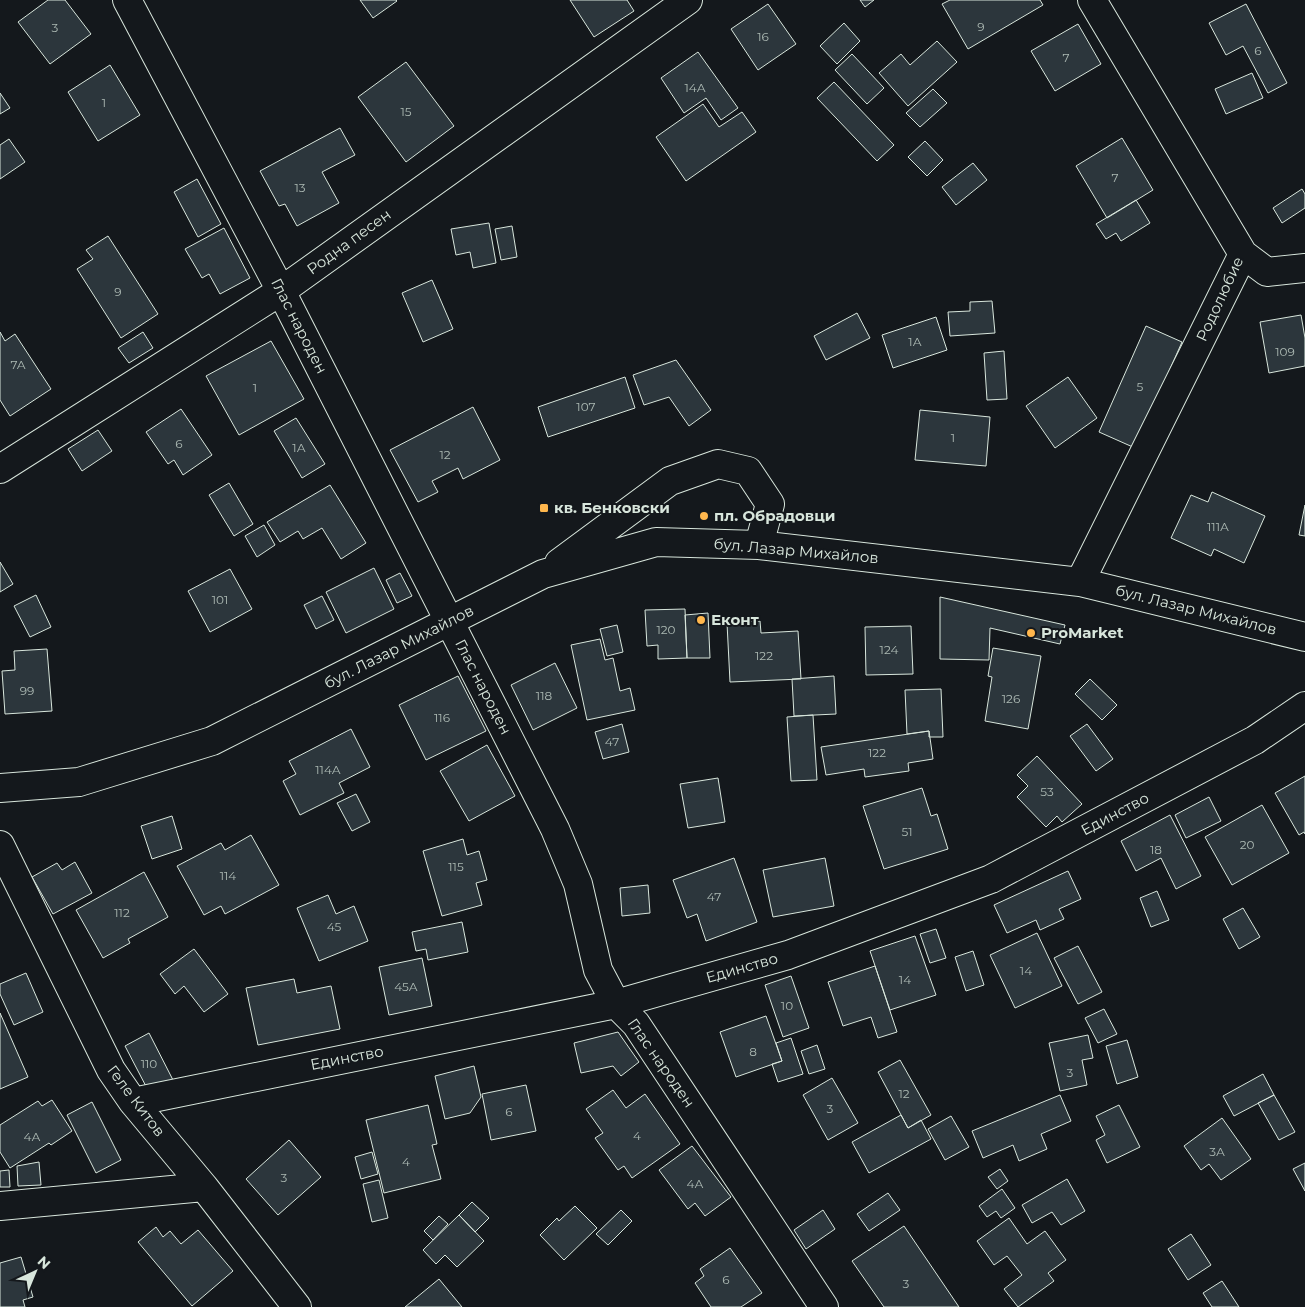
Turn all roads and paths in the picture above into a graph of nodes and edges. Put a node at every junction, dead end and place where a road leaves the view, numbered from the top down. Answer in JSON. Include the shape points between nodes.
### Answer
{"nodes":[{"id":1,"x":127,"y":0,"type":"edge"},
{"id":2,"x":688,"y":0,"type":"edge"},
{"id":3,"x":1092,"y":0,"type":"edge"},
{"id":4,"x":1244,"y":254,"type":"junction"},
{"id":5,"x":1305,"y":268,"type":"edge"},
{"id":6,"x":281,"y":291,"type":"junction"},
{"id":7,"x":0,"y":469,"type":"edge"},
{"id":8,"x":759,"y":545,"type":"junction"},
{"id":9,"x":544,"y":574,"type":"junction"},
{"id":10,"x":1080,"y":582,"type":"junction"},
{"id":11,"x":450,"y":622,"type":"junction"},
{"id":12,"x":1305,"y":636,"type":"edge"},
{"id":13,"x":1305,"y":706,"type":"edge"},
{"id":14,"x":0,"y":788,"type":"edge"},
{"id":15,"x":0,"y":845,"type":"edge"},
{"id":16,"x":616,"y":1004,"type":"junction"},
{"id":17,"x":133,"y":1102,"type":"junction"},
{"id":18,"x":204,"y":1187,"type":"junction"},
{"id":19,"x":0,"y":1206,"type":"edge"},
{"id":20,"x":297,"y":1307,"type":"edge"},
{"id":21,"x":824,"y":1307,"type":"edge"}],
"edges":[{"from":1,"to":6,"type":"street","name":"Глас народен"},
{"from":2,"to":6,"type":"street","name":"Родна песен"},
{"from":3,"to":4,"type":"street","name":"Родолюбие"},
{"from":4,"to":5,"type":"street","via":[[1267,272]]},
{"from":4,"to":10,"type":"street","name":"Родолюбие"},
{"from":6,"to":7,"type":"street","name":"Родна песен"},
{"from":6,"to":11,"type":"street","name":"Глас народен"},
{"from":8,"to":9,"type":"street","name":"бул. Лазар Михайлов","via":[[656,542]]},
{"from":8,"to":9,"type":"street","via":[[770,504],[748,471],[718,464],[670,481]]},
{"from":8,"to":10,"type":"street","name":"бул. Лазар Михайлов"},
{"from":9,"to":11,"type":"street","name":"бул. Лазар Михайлов"},
{"from":10,"to":12,"type":"street","name":"бул. Лазар Михайлов"},
{"from":11,"to":14,"type":"street","name":"бул. Лазар Михайлов","via":[[212,741],[79,782]]},
{"from":11,"to":16,"type":"street","name":"Глас народен","via":[[555,828],[578,884],[598,970]]},
{"from":13,"to":16,"type":"street","name":"Единство","via":[[1255,740],[991,879],[788,955]]},
{"from":15,"to":17,"type":"street","name":"Геле Китов","via":[[111,1070]]},
{"from":16,"to":17,"type":"street","name":"Единство"},
{"from":16,"to":21,"type":"street","name":"Глас народен","via":[[636,1024]]},
{"from":17,"to":18,"type":"street","name":"Геле Китов"},
{"from":18,"to":19,"type":"street"},
{"from":18,"to":20,"type":"street","name":"Геле Китов"}]}
